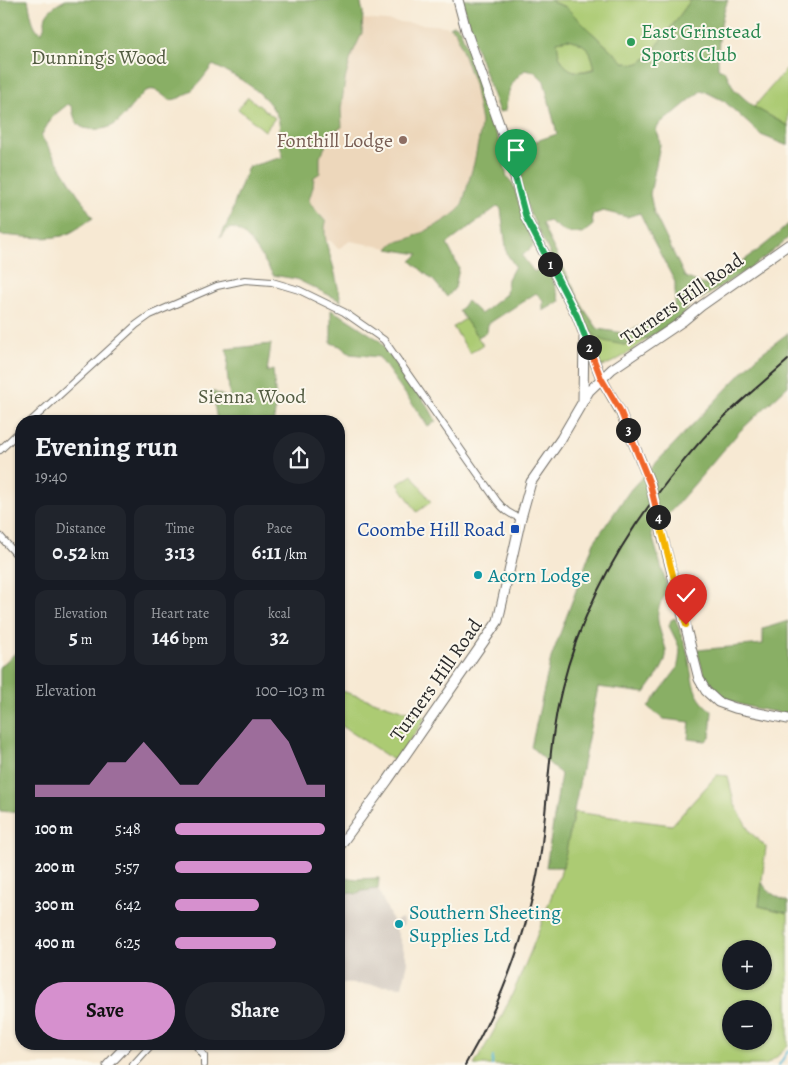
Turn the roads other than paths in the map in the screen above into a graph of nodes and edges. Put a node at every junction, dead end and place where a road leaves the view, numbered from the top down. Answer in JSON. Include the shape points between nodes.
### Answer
{"nodes":[{"id":1,"x":458,"y":0,"type":"edge"},
{"id":2,"x":788,"y":245,"type":"edge"},
{"id":3,"x":584,"y":333,"type":"junction"},
{"id":4,"x":601,"y":378,"type":"junction"},
{"id":5,"x":584,"y":400,"type":"junction"},
{"id":6,"x":38,"y":415,"type":"edge"},
{"id":7,"x":15,"y":436,"type":"edge"},
{"id":8,"x":0,"y":450,"type":"edge"},
{"id":9,"x":521,"y":518,"type":"junction"},
{"id":10,"x":0,"y":536,"type":"edge"},
{"id":11,"x":15,"y":553,"type":"edge"},
{"id":12,"x":788,"y":720,"type":"edge"},
{"id":13,"x":345,"y":838,"type":"edge"},
{"id":14,"x":122,"y":1050,"type":"edge"},
{"id":15,"x":147,"y":1050,"type":"edge"},
{"id":16,"x":200,"y":1050,"type":"edge"},
{"id":17,"x":108,"y":1065,"type":"edge"},
{"id":18,"x":133,"y":1065,"type":"edge"},
{"id":19,"x":204,"y":1065,"type":"edge"}],
"edges":[{"from":1,"to":3,"type":"street","via":[[505,141],[526,218]]},
{"from":2,"to":4,"type":"street","name":"Turners Hill Road"},
{"from":3,"to":4,"type":"street"},
{"from":3,"to":5,"type":"street"},
{"from":4,"to":5,"type":"street","name":"Turners Hill Road"},
{"from":4,"to":12,"type":"street","bridge":true,"via":[[620,410],[650,484],[699,679],[718,702]]},
{"from":5,"to":9,"type":"street","name":"Turners Hill Road","via":[[531,482]]},
{"from":6,"to":9,"type":"street","via":[[150,315],[217,286],[245,280],[272,282],[299,290],[344,312],[384,340],[497,501],[512,515]]},
{"from":7,"to":8,"type":"street"},
{"from":9,"to":13,"type":"street","name":"Turners Hill Road","via":[[498,621]]},
{"from":10,"to":11,"type":"street"},
{"from":14,"to":17,"type":"street"},
{"from":15,"to":18,"type":"street"},
{"from":16,"to":19,"type":"street","via":[[204,1056]]}]}
